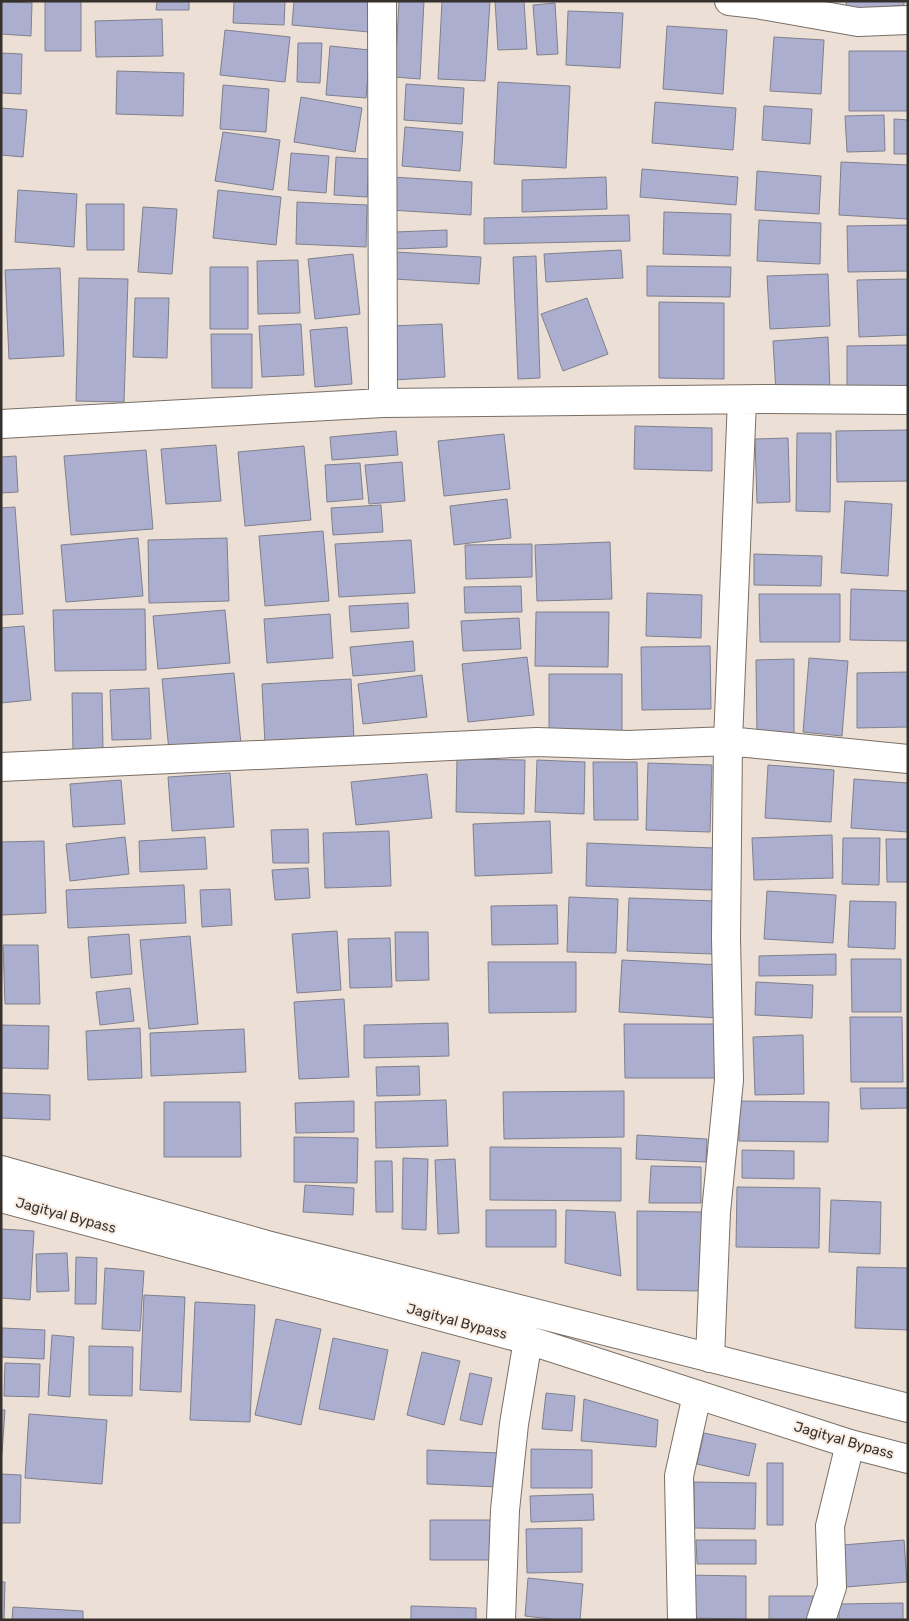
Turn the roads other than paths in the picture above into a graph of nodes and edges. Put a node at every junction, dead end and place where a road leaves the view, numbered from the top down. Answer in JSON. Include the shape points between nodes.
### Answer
{"nodes":[{"id":1,"x":382,"y":1,"type":"edge"},
{"id":2,"x":729,"y":1,"type":"edge"},
{"id":3,"x":908,"y":20,"type":"edge"},
{"id":4,"x":742,"y":400,"type":"junction"},
{"id":5,"x":908,"y":400,"type":"edge"},
{"id":6,"x":383,"y":403,"type":"junction"},
{"id":7,"x":1,"y":424,"type":"edge"},
{"id":8,"x":728,"y":741,"type":"junction"},
{"id":9,"x":908,"y":759,"type":"edge"},
{"id":10,"x":1,"y":767,"type":"edge"},
{"id":11,"x":1,"y":1170,"type":"edge"},
{"id":12,"x":1,"y":1198,"type":"edge"},
{"id":13,"x":528,"y":1340,"type":"junction"},
{"id":14,"x":710,"y":1358,"type":"junction"},
{"id":15,"x":697,"y":1395,"type":"junction"},
{"id":16,"x":908,"y":1408,"type":"edge"},
{"id":17,"x":850,"y":1444,"type":"junction"},
{"id":18,"x":908,"y":1459,"type":"edge"},
{"id":19,"x":500,"y":1620,"type":"edge"},
{"id":20,"x":682,"y":1620,"type":"edge"},
{"id":21,"x":821,"y":1620,"type":"edge"}],
"edges":[{"from":1,"to":6,"type":"street"},
{"from":2,"to":3,"type":"street","via":[[858,22]]},
{"from":4,"to":5,"type":"street"},
{"from":4,"to":6,"type":"street"},
{"from":4,"to":8,"type":"street"},
{"from":6,"to":7,"type":"street"},
{"from":8,"to":9,"type":"street"},
{"from":8,"to":10,"type":"street","via":[[628,745],[537,742]]},
{"from":8,"to":14,"type":"street","via":[[726,938],[729,1080],[716,1212]]},
{"from":11,"to":14,"type":"street","name":"Jagityal Bypass","via":[[266,1244]]},
{"from":12,"to":13,"type":"street","name":"Jagityal Bypass"},
{"from":13,"to":15,"type":"street","name":"Jagityal Bypass"},
{"from":13,"to":19,"type":"street","via":[[514,1424],[505,1510]]},
{"from":14,"to":16,"type":"street","name":"Jagityal Bypass"},
{"from":15,"to":17,"type":"street","name":"Jagityal Bypass"},
{"from":15,"to":20,"type":"street","via":[[679,1476]]},
{"from":17,"to":18,"type":"street","name":"Jagityal Bypass"},
{"from":17,"to":21,"type":"street","via":[[830,1526],[832,1587]]}]}
